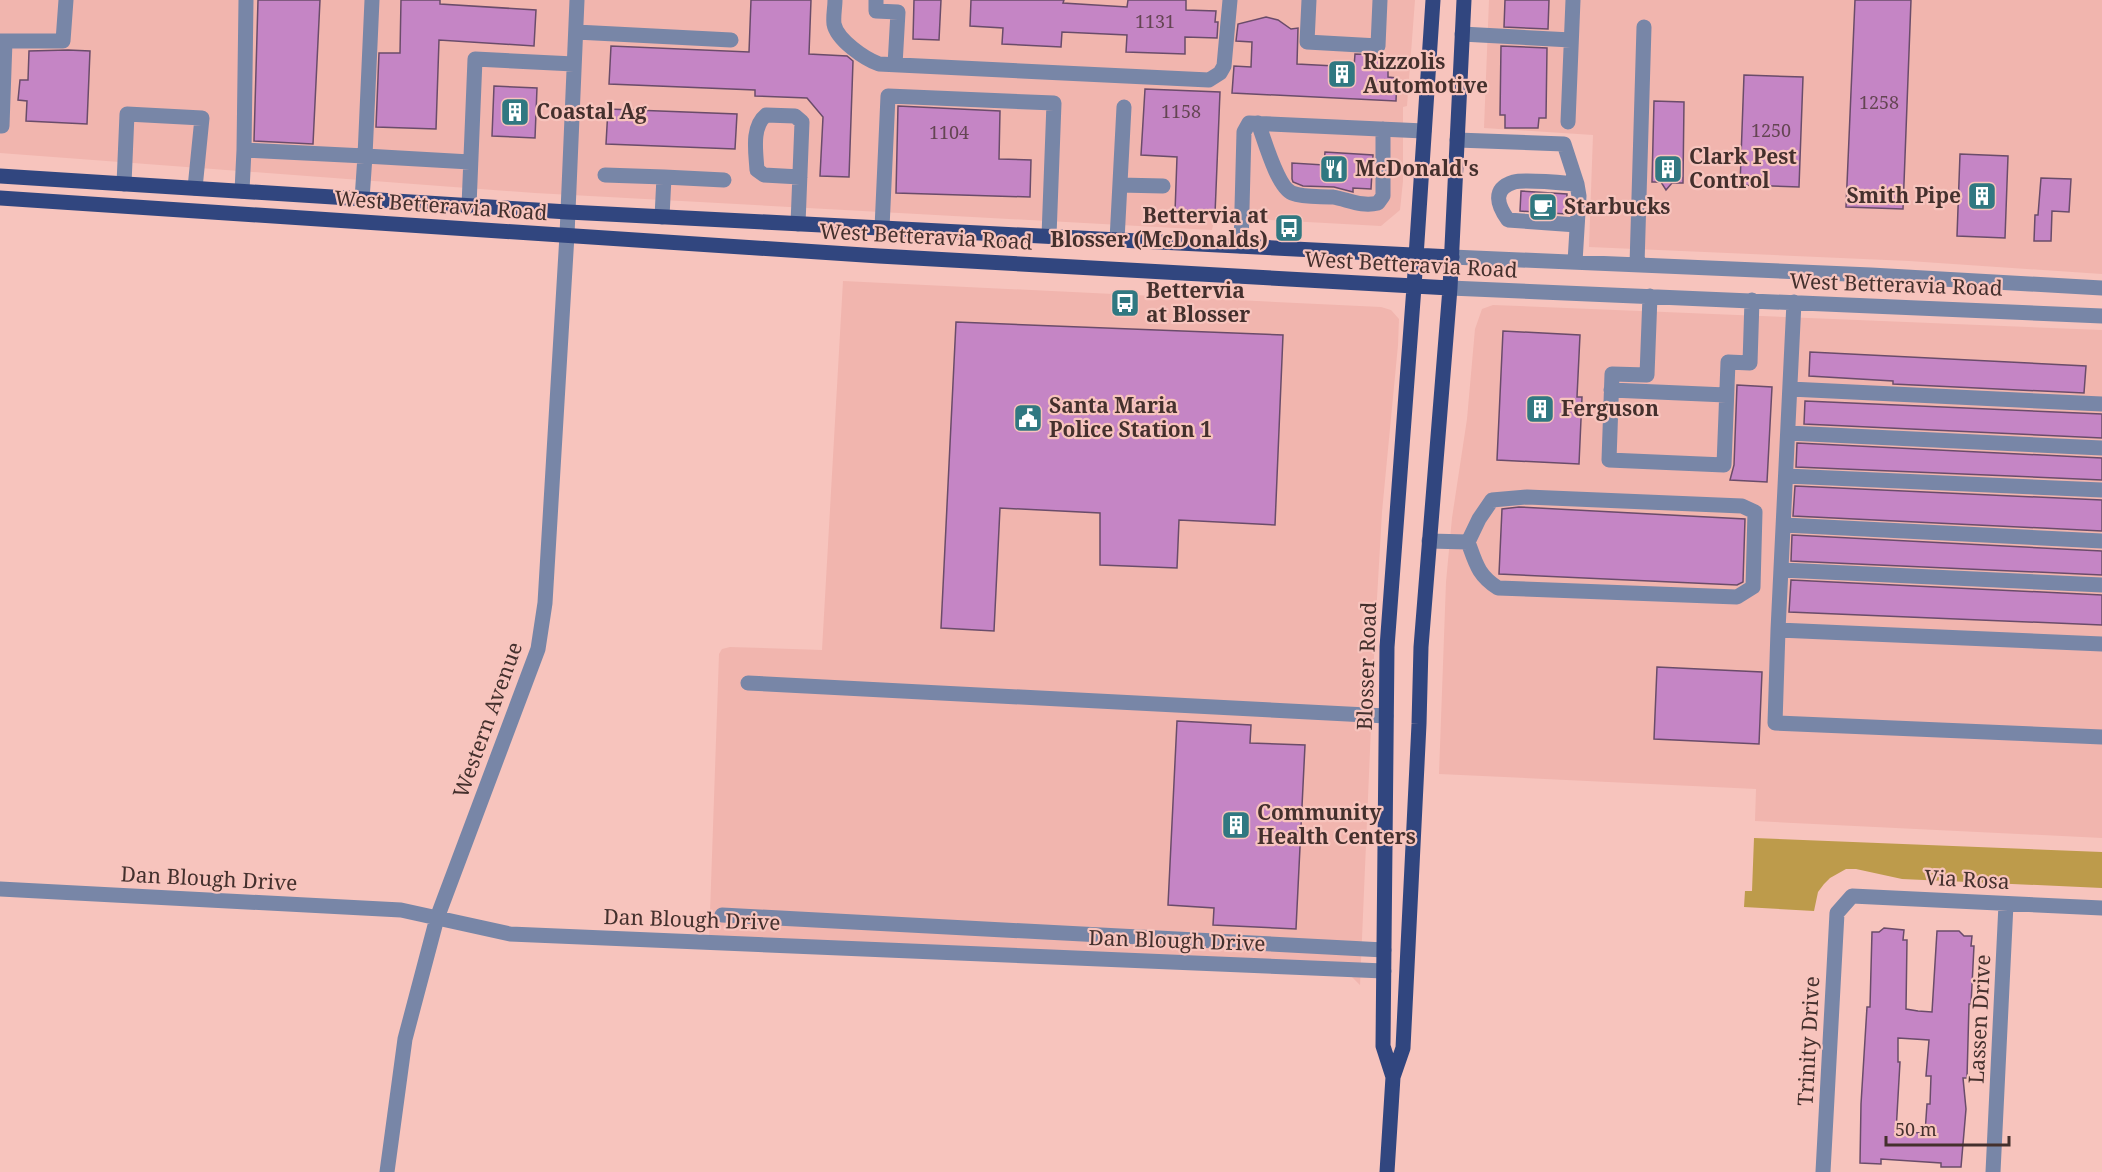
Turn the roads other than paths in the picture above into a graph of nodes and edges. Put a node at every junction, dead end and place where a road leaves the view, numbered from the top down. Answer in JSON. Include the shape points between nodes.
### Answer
{"nodes":[{"id":1,"x":66,"y":0,"type":"edge"},
{"id":2,"x":246,"y":0,"type":"edge"},
{"id":3,"x":372,"y":0,"type":"edge"},
{"id":4,"x":577,"y":0,"type":"edge"},
{"id":5,"x":835,"y":0,"type":"edge"},
{"id":6,"x":876,"y":0,"type":"edge"},
{"id":7,"x":1230,"y":0,"type":"edge"},
{"id":8,"x":1309,"y":0,"type":"edge"},
{"id":9,"x":1380,"y":0,"type":"edge"},
{"id":10,"x":1433,"y":0,"type":"edge"},
{"id":11,"x":1464,"y":0,"type":"edge"},
{"id":12,"x":1573,"y":0,"type":"edge"},
{"id":13,"x":1644,"y":27,"type":"dead end"},
{"id":14,"x":576,"y":32,"type":"junction"},
{"id":15,"x":1462,"y":34,"type":"junction"},
{"id":16,"x":731,"y":40,"type":"dead end"},
{"id":17,"x":1571,"y":40,"type":"junction"},
{"id":18,"x":2,"y":41,"type":"edge"},
{"id":19,"x":574,"y":64,"type":"junction"},
{"id":20,"x":895,"y":64,"type":"junction"},
{"id":21,"x":1124,"y":107,"type":"dead end"},
{"id":22,"x":1568,"y":122,"type":"dead end"},
{"id":23,"x":1258,"y":123,"type":"junction"},
{"id":24,"x":0,"y":126,"type":"edge"},
{"id":25,"x":1383,"y":129,"type":"junction"},
{"id":26,"x":1424,"y":131,"type":"junction"},
{"id":27,"x":1457,"y":140,"type":"junction"},
{"id":28,"x":244,"y":150,"type":"junction"},
{"id":29,"x":364,"y":156,"type":"junction"},
{"id":30,"x":470,"y":162,"type":"junction"},
{"id":31,"x":604,"y":175,"type":"dead end"},
{"id":32,"x":0,"y":176,"type":"edge"},
{"id":33,"x":663,"y":177,"type":"junction"},
{"id":34,"x":800,"y":177,"type":"junction"},
{"id":35,"x":724,"y":180,"type":"dead end"},
{"id":36,"x":124,"y":184,"type":"junction"},
{"id":37,"x":1577,"y":184,"type":"junction"},
{"id":38,"x":1120,"y":185,"type":"junction"},
{"id":39,"x":1162,"y":186,"type":"dead end"},
{"id":40,"x":195,"y":188,"type":"junction"},
{"id":41,"x":242,"y":191,"type":"junction"},
{"id":42,"x":0,"y":198,"type":"edge"},
{"id":43,"x":362,"y":199,"type":"junction"},
{"id":44,"x":468,"y":206,"type":"junction"},
{"id":45,"x":568,"y":212,"type":"junction"},
{"id":46,"x":662,"y":217,"type":"junction"},
{"id":47,"x":798,"y":224,"type":"junction"},
{"id":48,"x":1578,"y":225,"type":"junction"},
{"id":49,"x":882,"y":228,"type":"junction"},
{"id":50,"x":567,"y":235,"type":"junction"},
{"id":51,"x":1048,"y":236,"type":"junction"},
{"id":52,"x":1117,"y":240,"type":"junction"},
{"id":53,"x":1241,"y":246,"type":"junction"},
{"id":54,"x":1416,"y":255,"type":"junction"},
{"id":55,"x":1452,"y":257,"type":"junction"},
{"id":56,"x":1575,"y":262,"type":"junction"},
{"id":57,"x":1637,"y":265,"type":"junction"},
{"id":58,"x":1414,"y":286,"type":"junction"},
{"id":59,"x":1450,"y":288,"type":"junction"},
{"id":60,"x":2102,"y":288,"type":"edge"},
{"id":61,"x":1650,"y":296,"type":"junction"},
{"id":62,"x":1752,"y":300,"type":"junction"},
{"id":63,"x":1794,"y":302,"type":"junction"},
{"id":64,"x":2102,"y":316,"type":"edge"},
{"id":65,"x":1790,"y":389,"type":"junction"},
{"id":66,"x":1611,"y":390,"type":"junction"},
{"id":67,"x":1726,"y":394,"type":"junction"},
{"id":68,"x":2102,"y":404,"type":"edge"},
{"id":69,"x":1788,"y":433,"type":"junction"},
{"id":70,"x":2102,"y":448,"type":"edge"},
{"id":71,"x":1786,"y":476,"type":"junction"},
{"id":72,"x":2102,"y":490,"type":"edge"},
{"id":73,"x":1784,"y":525,"type":"junction"},
{"id":74,"x":2102,"y":540,"type":"edge"},
{"id":75,"x":1429,"y":541,"type":"junction"},
{"id":76,"x":1468,"y":542,"type":"junction"},
{"id":77,"x":1782,"y":570,"type":"junction"},
{"id":78,"x":2102,"y":585,"type":"edge"},
{"id":79,"x":1778,"y":630,"type":"junction"},
{"id":80,"x":2102,"y":644,"type":"edge"},
{"id":81,"x":748,"y":682,"type":"dead end"},
{"id":82,"x":1386,"y":716,"type":"junction"},
{"id":83,"x":2102,"y":737,"type":"edge"},
{"id":84,"x":0,"y":889,"type":"edge"},
{"id":85,"x":2006,"y":904,"type":"junction"},
{"id":86,"x":2102,"y":908,"type":"edge"},
{"id":87,"x":1838,"y":913,"type":"joint"},
{"id":88,"x":722,"y":915,"type":"dead end"},
{"id":89,"x":437,"y":918,"type":"junction"},
{"id":90,"x":1384,"y":950,"type":"junction"},
{"id":91,"x":1384,"y":971,"type":"junction"},
{"id":92,"x":1393,"y":1077,"type":"junction"},
{"id":93,"x":387,"y":1172,"type":"edge"},
{"id":94,"x":1387,"y":1172,"type":"edge"},
{"id":95,"x":1823,"y":1172,"type":"edge"},
{"id":96,"x":1993,"y":1172,"type":"edge"}],
"edges":[{"from":1,"to":18,"type":"street","via":[[63,41]]},
{"from":2,"to":28,"type":"street"},
{"from":3,"to":29,"type":"street"},
{"from":4,"to":14,"type":"street","name":"Western Avenue"},
{"from":5,"to":20,"type":"street","via":[[837,31],[867,59]]},
{"from":6,"to":20,"type":"street","via":[[876,11],[898,12]]},
{"from":7,"to":20,"type":"street","via":[[1224,66],[1209,80]]},
{"from":8,"to":9,"type":"street","via":[[1307,42],[1378,46]]},
{"from":10,"to":26,"type":"main road","name":"Blosser Road"},
{"from":11,"to":15,"type":"main road","name":"Blosser Road"},
{"from":12,"to":17,"type":"street"},
{"from":13,"to":57,"type":"street"},
{"from":14,"to":16,"type":"street"},
{"from":14,"to":19,"type":"street","name":"Western Avenue"},
{"from":15,"to":17,"type":"street"},
{"from":15,"to":27,"type":"main road","name":"Blosser Road"},
{"from":17,"to":22,"type":"street"},
{"from":18,"to":24,"type":"street"},
{"from":19,"to":30,"type":"street","via":[[475,59]]},
{"from":19,"to":45,"type":"street","name":"Western Avenue"},
{"from":21,"to":38,"type":"street"},
{"from":23,"to":25,"type":"street"},
{"from":23,"to":25,"type":"street","via":[[1286,189],[1295,194],[1369,205],[1378,203],[1383,196]]},
{"from":23,"to":53,"type":"street","via":[[1249,123],[1244,132]]},
{"from":25,"to":26,"type":"street"},
{"from":26,"to":54,"type":"main road","name":"Blosser Road"},
{"from":27,"to":37,"type":"street","via":[[1564,144]]},
{"from":27,"to":55,"type":"main road","name":"Blosser Road"},
{"from":28,"to":29,"type":"street"},
{"from":28,"to":41,"type":"street"},
{"from":29,"to":30,"type":"street"},
{"from":29,"to":43,"type":"street"},
{"from":30,"to":44,"type":"street"},
{"from":31,"to":33,"type":"street"},
{"from":32,"to":36,"type":"main road","name":"West Betteravia Road"},
{"from":33,"to":35,"type":"street"},
{"from":33,"to":46,"type":"street"},
{"from":34,"to":34,"type":"street","via":[[802,122],[795,116],[766,115],[759,121],[757,170],[764,175]]},
{"from":34,"to":47,"type":"street"},
{"from":36,"to":40,"type":"main road","name":"West Betteravia Road"},
{"from":36,"to":40,"type":"street","via":[[128,114],[202,118]]},
{"from":37,"to":48,"type":"street"},
{"from":37,"to":48,"type":"street","via":[[1515,182],[1504,188],[1498,206],[1508,220]]},
{"from":38,"to":39,"type":"street"},
{"from":38,"to":52,"type":"street"},
{"from":40,"to":41,"type":"main road","name":"West Betteravia Road"},
{"from":41,"to":43,"type":"main road","name":"West Betteravia Road"},
{"from":42,"to":50,"type":"main road","name":"West Betteravia Road"},
{"from":43,"to":44,"type":"main road","name":"West Betteravia Road"},
{"from":44,"to":45,"type":"main road","name":"West Betteravia Road"},
{"from":45,"to":46,"type":"main road","name":"West Betteravia Road"},
{"from":45,"to":50,"type":"street","name":"Western Avenue"},
{"from":46,"to":47,"type":"main road","name":"West Betteravia Road"},
{"from":47,"to":49,"type":"main road","name":"West Betteravia Road"},
{"from":48,"to":56,"type":"street"},
{"from":49,"to":51,"type":"main road","name":"West Betteravia Road"},
{"from":49,"to":51,"type":"street","via":[[888,96],[1054,103]]},
{"from":50,"to":58,"type":"main road","name":"West Betteravia Road"},
{"from":50,"to":89,"type":"street","name":"Western Avenue","via":[[545,603],[538,649]]},
{"from":51,"to":52,"type":"main road","name":"West Betteravia Road"},
{"from":52,"to":53,"type":"main road","name":"West Betteravia Road"},
{"from":53,"to":54,"type":"main road","name":"West Betteravia Road"},
{"from":54,"to":55,"type":"main road","name":"West Betteravia Road"},
{"from":54,"to":58,"type":"main road","name":"Blosser Road"},
{"from":55,"to":56,"type":"street","name":"West Betteravia Road"},
{"from":55,"to":59,"type":"main road","name":"Blosser Road"},
{"from":56,"to":57,"type":"street","name":"West Betteravia Road"},
{"from":57,"to":60,"type":"street","name":"West Betteravia Road"},
{"from":58,"to":59,"type":"main road","name":"West Betteravia Road"},
{"from":58,"to":82,"type":"main road","name":"Blosser Road","via":[[1387,647]]},
{"from":59,"to":61,"type":"street","name":"West Betteravia Road"},
{"from":59,"to":75,"type":"main road","name":"Blosser Road"},
{"from":61,"to":62,"type":"street","name":"West Betteravia Road"},
{"from":61,"to":66,"type":"street","via":[[1647,375],[1612,374]]},
{"from":62,"to":63,"type":"street","name":"West Betteravia Road"},
{"from":62,"to":67,"type":"street","via":[[1750,363],[1728,362]]},
{"from":63,"to":64,"type":"street","name":"West Betteravia Road"},
{"from":63,"to":65,"type":"street"},
{"from":65,"to":68,"type":"street"},
{"from":65,"to":69,"type":"street"},
{"from":66,"to":67,"type":"street"},
{"from":66,"to":67,"type":"street","via":[[1609,460],[1724,465]]},
{"from":69,"to":70,"type":"street"},
{"from":69,"to":71,"type":"street"},
{"from":71,"to":72,"type":"street"},
{"from":71,"to":73,"type":"street"},
{"from":73,"to":74,"type":"street"},
{"from":73,"to":77,"type":"street"},
{"from":75,"to":76,"type":"street"},
{"from":75,"to":92,"type":"main road","name":"Blosser Road","via":[[1404,1048]]},
{"from":76,"to":76,"type":"street","via":[[1492,500],[1527,497],[1742,506],[1755,512],[1753,587],[1737,597],[1498,588],[1484,579]]},
{"from":77,"to":78,"type":"street"},
{"from":77,"to":79,"type":"street"},
{"from":79,"to":80,"type":"street"},
{"from":79,"to":83,"type":"street","via":[[1775,723]]},
{"from":81,"to":82,"type":"street"},
{"from":82,"to":90,"type":"main road","name":"Blosser Road"},
{"from":84,"to":89,"type":"street","name":"Dan Blough Drive","via":[[401,910]]},
{"from":85,"to":86,"type":"street","name":"Via Rosa"},
{"from":85,"to":87,"type":"street","name":"Via Rosa","via":[[1852,896]]},
{"from":85,"to":96,"type":"street","name":"Lassen Drive"},
{"from":87,"to":95,"type":"street","name":"Trinity Drive"},
{"from":88,"to":90,"type":"street"},
{"from":89,"to":91,"type":"street","name":"Dan Blough Drive","via":[[510,933]]},
{"from":89,"to":93,"type":"street","name":"Western Avenue","via":[[405,1039]]},
{"from":90,"to":91,"type":"main road","name":"Blosser Road"},
{"from":91,"to":92,"type":"main road","name":"Blosser Road","via":[[1383,1046]]},
{"from":92,"to":94,"type":"main road","name":"Blosser Road"}]}
